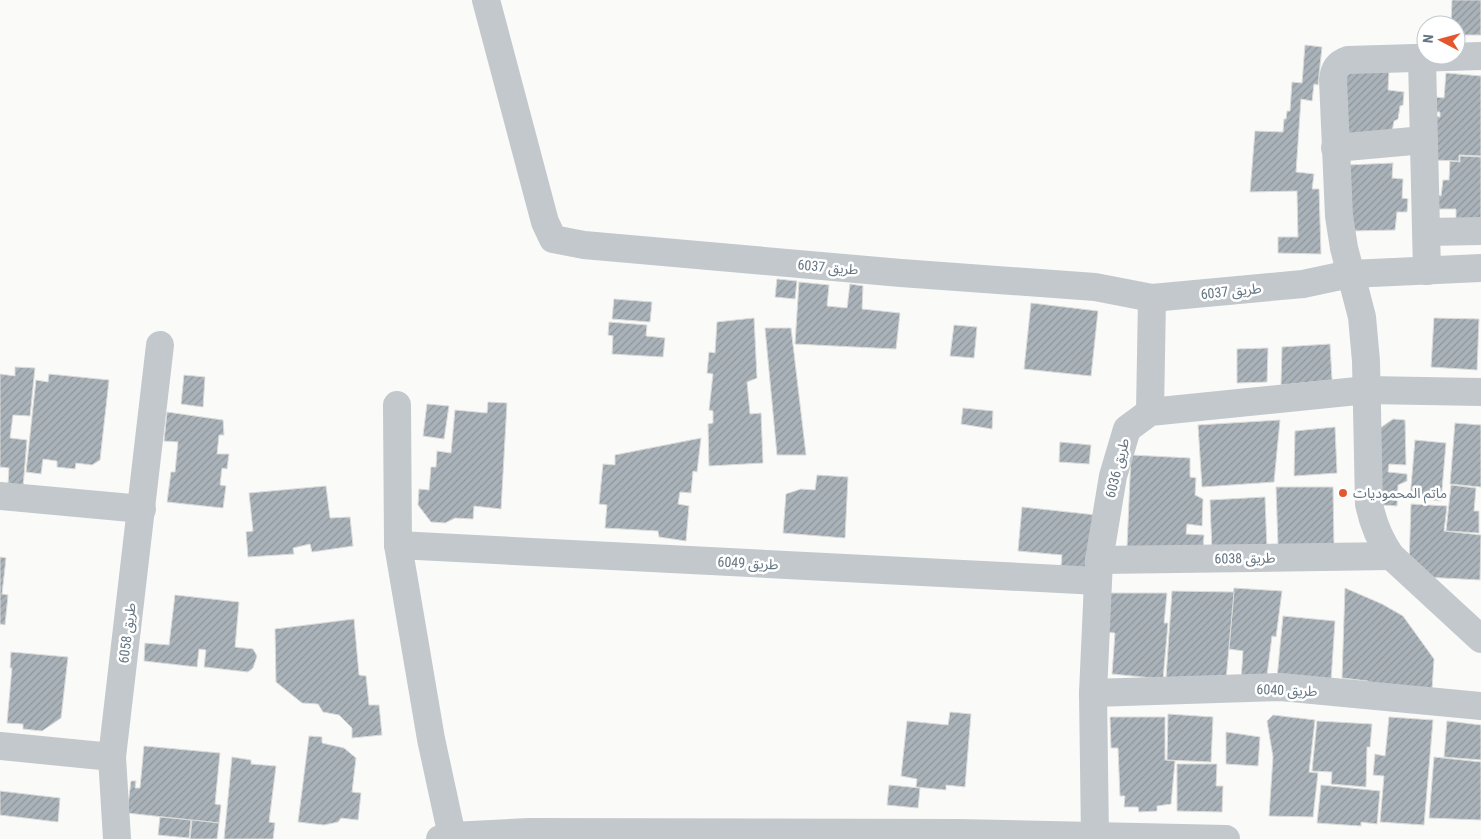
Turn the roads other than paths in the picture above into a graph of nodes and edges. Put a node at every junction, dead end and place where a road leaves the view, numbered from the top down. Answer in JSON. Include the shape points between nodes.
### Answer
{"nodes":[{"id":1,"x":486,"y":0,"type":"edge"},
{"id":2,"x":1481,"y":56,"type":"edge"},
{"id":3,"x":1466,"y":57,"type":"edge"},
{"id":4,"x":1416,"y":58,"type":"edge"},
{"id":5,"x":1422,"y":65,"type":"edge"},
{"id":6,"x":1424,"y":140,"type":"junction"},
{"id":7,"x":1335,"y":148,"type":"junction"},
{"id":8,"x":1481,"y":231,"type":"edge"},
{"id":9,"x":1427,"y":232,"type":"junction"},
{"id":10,"x":1481,"y":268,"type":"edge"},
{"id":11,"x":1427,"y":272,"type":"junction"},
{"id":12,"x":1350,"y":274,"type":"junction"},
{"id":13,"x":1152,"y":298,"type":"junction"},
{"id":14,"x":160,"y":344,"type":"dead end"},
{"id":15,"x":1367,"y":390,"type":"junction"},
{"id":16,"x":1481,"y":392,"type":"edge"},
{"id":17,"x":397,"y":405,"type":"dead end"},
{"id":18,"x":1150,"y":412,"type":"junction"},
{"id":19,"x":0,"y":496,"type":"edge"},
{"id":20,"x":142,"y":509,"type":"junction"},
{"id":21,"x":398,"y":545,"type":"junction"},
{"id":22,"x":1391,"y":556,"type":"junction"},
{"id":23,"x":1099,"y":570,"type":"junction"},
{"id":24,"x":1481,"y":639,"type":"edge"},
{"id":25,"x":1092,"y":693,"type":"junction"},
{"id":26,"x":1481,"y":706,"type":"edge"},
{"id":27,"x":0,"y":746,"type":"edge"},
{"id":28,"x":112,"y":757,"type":"junction"},
{"id":29,"x":958,"y":836,"type":"edge"},
{"id":30,"x":446,"y":837,"type":"edge"},
{"id":31,"x":1095,"y":837,"type":"junction"},
{"id":32,"x":117,"y":839,"type":"edge"},
{"id":33,"x":1226,"y":839,"type":"edge"}],
"edges":[{"from":1,"to":13,"type":"street","name":"طريق 6037","via":[[545,222],[553,239],[584,245],[1095,287]]},
{"from":2,"to":3,"type":"street"},
{"from":4,"to":7,"type":"street","via":[[1340,63],[1334,71]]},
{"from":5,"to":6,"type":"street"},
{"from":6,"to":7,"type":"street"},
{"from":6,"to":9,"type":"street"},
{"from":7,"to":12,"type":"street","via":[[1339,216]]},
{"from":8,"to":9,"type":"street"},
{"from":9,"to":11,"type":"street"},
{"from":10,"to":11,"type":"street","name":"طريق 6037"},
{"from":11,"to":12,"type":"street","name":"طريق 6037"},
{"from":12,"to":13,"type":"street","name":"طريق 6037","via":[[1303,284]]},
{"from":12,"to":15,"type":"street","via":[[1362,317]]},
{"from":13,"to":18,"type":"street"},
{"from":14,"to":20,"type":"street","name":"طريق 6058"},
{"from":15,"to":16,"type":"street"},
{"from":15,"to":18,"type":"street"},
{"from":15,"to":22,"type":"street","via":[[1369,504],[1380,541]]},
{"from":17,"to":21,"type":"street"},
{"from":18,"to":23,"type":"street","name":"طريق 6036","via":[[1127,430],[1113,476]]},
{"from":19,"to":20,"type":"street"},
{"from":20,"to":28,"type":"street","name":"طريق 6058"},
{"from":21,"to":23,"type":"street","name":"طريق 6049"},
{"from":21,"to":30,"type":"street"},
{"from":22,"to":23,"type":"street","name":"طريق 6038"},
{"from":22,"to":24,"type":"street"},
{"from":23,"to":25,"type":"street","name":"طريق 6036"},
{"from":25,"to":26,"type":"street","name":"طريق 6040","via":[[1281,687]]},
{"from":25,"to":31,"type":"street","name":"طريق 6036"},
{"from":27,"to":28,"type":"street"},
{"from":28,"to":32,"type":"street","name":"طريق 6058"},
{"from":29,"to":30,"type":"street","via":[[530,832]]},
{"from":29,"to":31,"type":"street"},
{"from":31,"to":33,"type":"street"}]}
